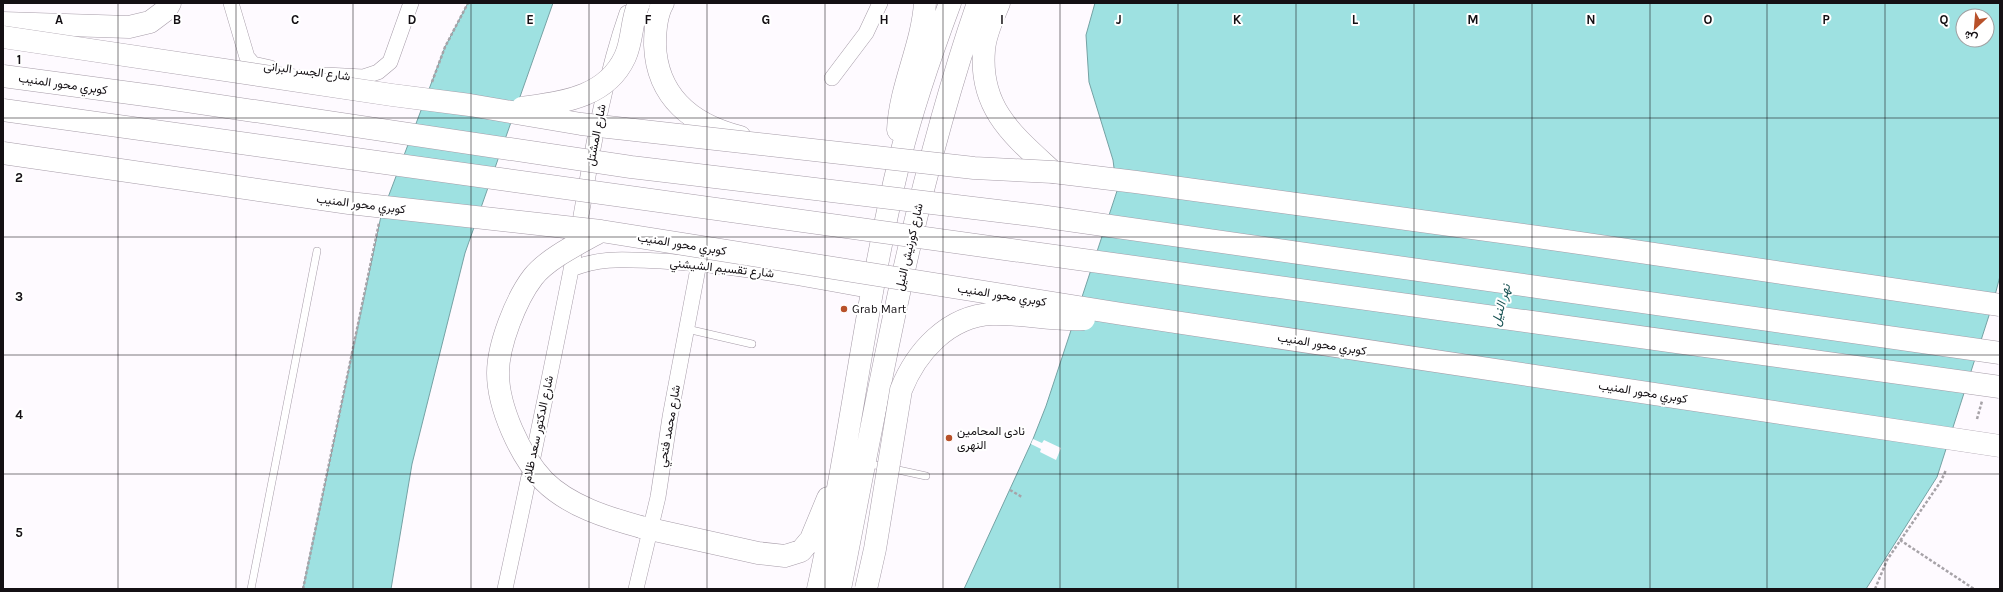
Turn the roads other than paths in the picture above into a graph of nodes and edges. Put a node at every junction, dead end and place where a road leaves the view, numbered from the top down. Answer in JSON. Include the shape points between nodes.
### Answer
{"nodes":[{"id":1,"x":170,"y":3,"type":"edge"},
{"id":2,"x":231,"y":3,"type":"edge"},
{"id":3,"x":411,"y":3,"type":"edge"},
{"id":4,"x":631,"y":3,"type":"edge"},
{"id":5,"x":639,"y":3,"type":"edge"},
{"id":6,"x":663,"y":3,"type":"edge"},
{"id":7,"x":880,"y":3,"type":"edge"},
{"id":8,"x":925,"y":3,"type":"edge"},
{"id":9,"x":950,"y":3,"type":"edge"},
{"id":10,"x":978,"y":3,"type":"edge"},
{"id":11,"x":999,"y":3,"type":"edge"},
{"id":12,"x":3,"y":23,"type":"edge"},
{"id":13,"x":3,"y":37,"type":"edge"},
{"id":14,"x":3,"y":76,"type":"edge"},
{"id":15,"x":832,"y":78,"type":"dead end"},
{"id":16,"x":3,"y":110,"type":"edge"},
{"id":17,"x":509,"y":111,"type":"junction"},
{"id":18,"x":776,"y":147,"type":"junction"},
{"id":19,"x":3,"y":153,"type":"edge"},
{"id":20,"x":900,"y":158,"type":"junction"},
{"id":21,"x":1053,"y":172,"type":"junction"},
{"id":22,"x":601,"y":231,"type":"junction"},
{"id":23,"x":317,"y":251,"type":"dead end"},
{"id":24,"x":699,"y":263,"type":"junction"},
{"id":25,"x":572,"y":269,"type":"junction"},
{"id":26,"x":872,"y":291,"type":"junction"},
{"id":27,"x":2000,"y":305,"type":"edge"},
{"id":28,"x":1122,"y":314,"type":"junction"},
{"id":29,"x":687,"y":329,"type":"junction"},
{"id":30,"x":752,"y":344,"type":"dead end"},
{"id":31,"x":2000,"y":353,"type":"edge"},
{"id":32,"x":2000,"y":387,"type":"edge"},
{"id":33,"x":2000,"y":446,"type":"edge"},
{"id":34,"x":854,"y":462,"type":"junction"},
{"id":35,"x":926,"y":476,"type":"dead end"},
{"id":36,"x":646,"y":528,"type":"junction"},
{"id":37,"x":251,"y":589,"type":"edge"},
{"id":38,"x":505,"y":589,"type":"edge"},
{"id":39,"x":636,"y":589,"type":"edge"},
{"id":40,"x":818,"y":589,"type":"edge"},
{"id":41,"x":840,"y":589,"type":"edge"},
{"id":42,"x":866,"y":589,"type":"edge"}],
"edges":[{"from":1,"to":12,"type":"highway","via":[[166,10],[150,22],[129,27]]},
{"from":2,"to":3,"type":"street","name":"شارع الجسر البرانى","via":[[247,57],[253,64],[344,77],[364,77],[378,72],[390,62]]},
{"from":4,"to":25,"type":"street","name":"شارع المشتل","via":[[615,47],[601,108]]},
{"from":5,"to":17,"type":"highway","bridge":true,"via":[[625,57],[607,81],[582,97]]},
{"from":6,"to":18,"type":"highway","bridge":true,"via":[[655,32],[656,59],[664,84],[679,106],[700,123],[725,133]]},
{"from":7,"to":15,"type":"street","via":[[866,33]]},
{"from":8,"to":20,"type":"highway","via":[[924,24],[901,104],[898,138]]},
{"from":9,"to":20,"type":"highway","name":"شارع كورنيش النيل"},
{"from":10,"to":34,"type":"highway","name":"شارع كورنيش النيل","via":[[938,130]]},
{"from":11,"to":21,"type":"highway","via":[[984,48],[984,74],[990,98],[1001,120]]},
{"from":13,"to":17,"type":"highway","bridge":true},
{"from":14,"to":31,"type":"highway","name":"كوبري محور المنيب","bridge":true,"via":[[631,168],[1040,216]]},
{"from":16,"to":32,"type":"highway","bridge":true},
{"from":17,"to":18,"type":"highway","bridge":true,"via":[[581,124]]},
{"from":18,"to":21,"type":"highway","bridge":true,"via":[[974,168]]},
{"from":19,"to":22,"type":"highway","name":"كوبري محور المنيب","bridge":true,"via":[[349,203]]},
{"from":20,"to":26,"type":"highway","name":"شارع كورنيش النيل"},
{"from":21,"to":27,"type":"highway","bridge":true,"via":[[1551,238]]},
{"from":22,"to":28,"type":"highway","name":"كوبري محور المنيب","bridge":true},
{"from":22,"to":36,"type":"highway","bridge":true,"via":[[554,259],[533,276],[518,301],[504,337],[498,373],[502,402],[512,430],[527,459],[544,481],[568,499],[593,512]]},
{"from":23,"to":37,"type":"lane"},
{"from":24,"to":25,"type":"street","name":"شارع تقسيم الشيشني","via":[[601,260]]},
{"from":24,"to":26,"type":"street","name":"شارع تقسيم الشيشني","via":[[757,270]]},
{"from":24,"to":29,"type":"street","name":"شارع محمد فتحي"},
{"from":25,"to":38,"type":"street","name":"شارع الدكتور سعد ظلام"},
{"from":26,"to":34,"type":"highway","name":"شارع كورنيش النيل"},
{"from":28,"to":33,"type":"highway","name":"كوبري محور المنيب","bridge":true},
{"from":28,"to":42,"type":"highway","bridge":true,"via":[[1072,320],[992,314],[972,317],[936,338],[921,353],[909,370],[901,390]]},
{"from":29,"to":30,"type":"lane"},
{"from":29,"to":36,"type":"street","name":"شارع محمد فتحي","via":[[658,497]]},
{"from":34,"to":35,"type":"lane"},
{"from":34,"to":36,"type":"highway","via":[[811,539],[801,551],[786,556],[758,553]]},
{"from":34,"to":40,"type":"highway","name":"شارع كورنيش النيل","via":[[833,522]]},
{"from":34,"to":41,"type":"highway","name":"شارع كورنيش النيل"},
{"from":36,"to":39,"type":"street","name":"شارع محمد فتحي"}]}
